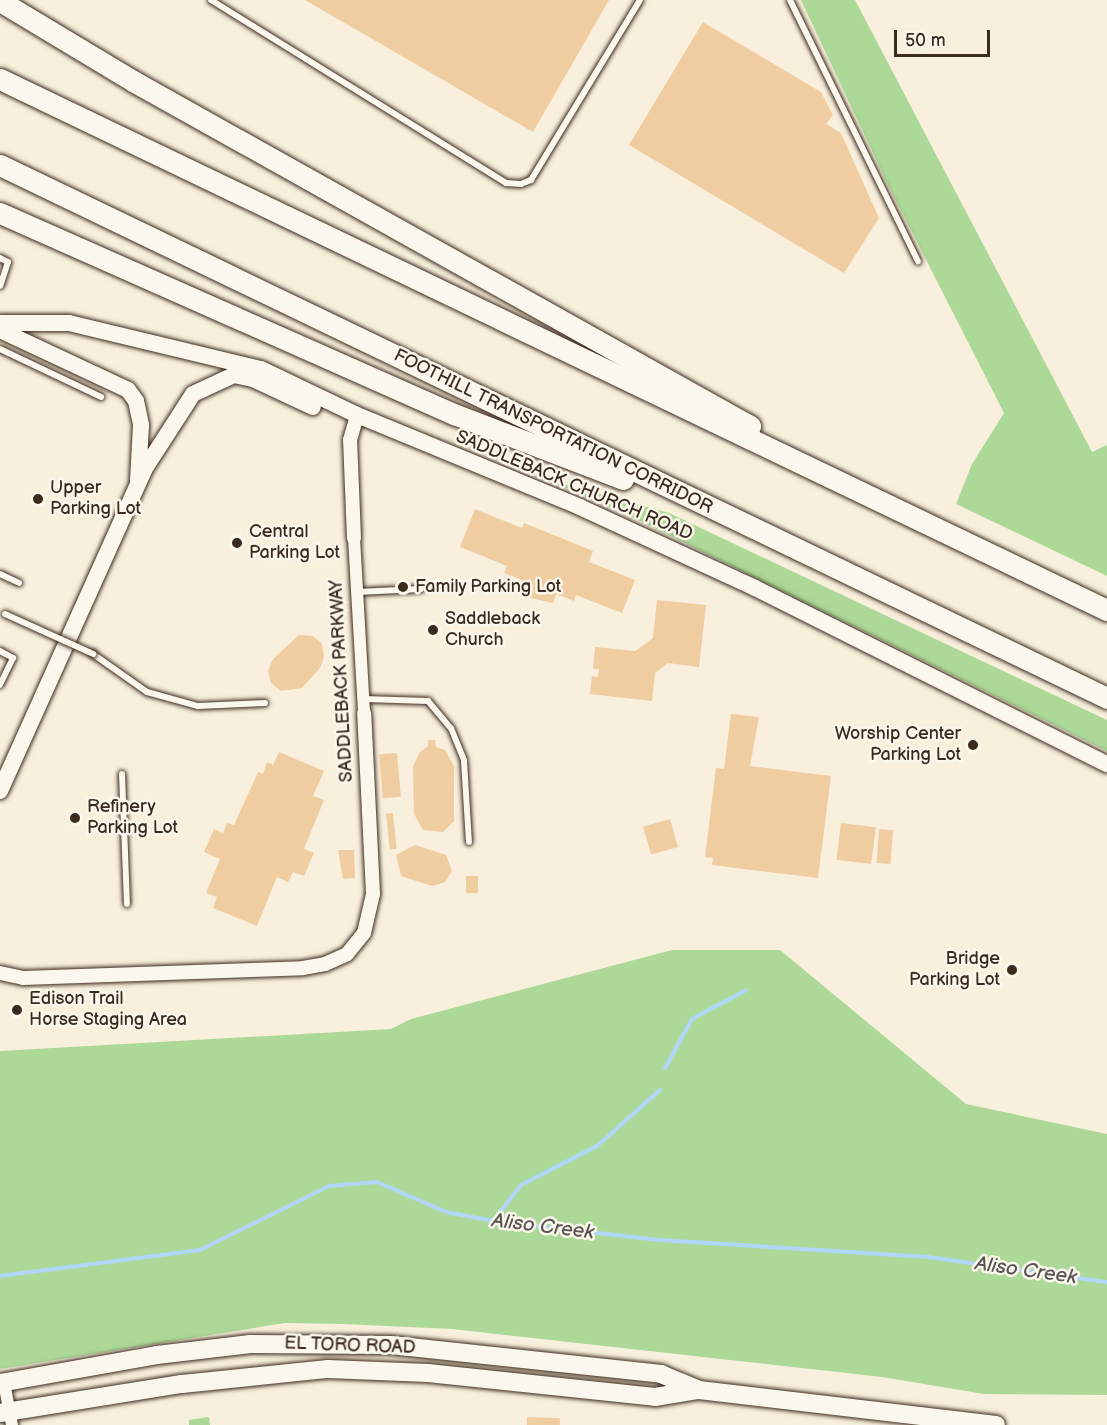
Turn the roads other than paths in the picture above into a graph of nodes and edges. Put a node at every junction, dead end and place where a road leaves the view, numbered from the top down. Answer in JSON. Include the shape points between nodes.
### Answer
{"nodes":[{"id":1,"x":211,"y":0,"type":"edge"},
{"id":2,"x":640,"y":0,"type":"edge"},
{"id":3,"x":790,"y":0,"type":"edge"},
{"id":4,"x":0,"y":1,"type":"edge"},
{"id":5,"x":0,"y":80,"type":"edge"},
{"id":6,"x":0,"y":165,"type":"edge"},
{"id":7,"x":0,"y":213,"type":"edge"},
{"id":8,"x":0,"y":258,"type":"edge"},
{"id":9,"x":918,"y":261,"type":"dead end"},
{"id":10,"x":0,"y":286,"type":"edge"},
{"id":11,"x":0,"y":323,"type":"edge"},
{"id":12,"x":0,"y":330,"type":"edge"},
{"id":13,"x":0,"y":349,"type":"edge"},
{"id":14,"x":101,"y":397,"type":"dead end"},
{"id":15,"x":357,"y":415,"type":"junction"},
{"id":16,"x":137,"y":484,"type":"junction"},
{"id":17,"x":928,"y":527,"type":"junction"},
{"id":18,"x":760,"y":531,"type":"junction"},
{"id":19,"x":354,"y":538,"type":"joint"},
{"id":20,"x":0,"y":574,"type":"edge"},
{"id":21,"x":19,"y":583,"type":"dead end"},
{"id":22,"x":421,"y":589,"type":"dead end"},
{"id":23,"x":356,"y":592,"type":"junction"},
{"id":24,"x":1107,"y":610,"type":"edge"},
{"id":25,"x":5,"y":614,"type":"dead end"},
{"id":26,"x":0,"y":651,"type":"edge"},
{"id":27,"x":0,"y":685,"type":"edge"},
{"id":28,"x":1107,"y":698,"type":"edge"},
{"id":29,"x":364,"y":699,"type":"junction"},
{"id":30,"x":265,"y":703,"type":"dead end"},
{"id":31,"x":364,"y":713,"type":"joint"},
{"id":32,"x":1107,"y":764,"type":"edge"},
{"id":33,"x":122,"y":774,"type":"dead end"},
{"id":34,"x":0,"y":791,"type":"edge"},
{"id":35,"x":469,"y":842,"type":"dead end"},
{"id":36,"x":127,"y":904,"type":"dead end"},
{"id":37,"x":0,"y":974,"type":"edge"},
{"id":38,"x":2,"y":1382,"type":"edge"},
{"id":39,"x":699,"y":1390,"type":"junction"},
{"id":40,"x":7,"y":1417,"type":"edge"},
{"id":41,"x":996,"y":1425,"type":"edge"}],
"edges":[{"from":1,"to":2,"type":"lane","via":[[506,183],[521,184],[531,180]]},
{"from":3,"to":9,"type":"lane"},
{"from":4,"to":17,"type":"highway","via":[[133,81]]},
{"from":5,"to":17,"type":"highway"},
{"from":6,"to":18,"type":"highway","name":"FOOTHILL TRANSPORTATION CORRIDOR"},
{"from":7,"to":18,"type":"highway","via":[[454,414]]},
{"from":8,"to":10,"type":"lane","via":[[8,262]]},
{"from":11,"to":15,"type":"main road","name":"SADDLEBACK CHURCH ROAD","via":[[69,323],[237,361]]},
{"from":12,"to":16,"type":"main road","via":[[128,390],[136,401],[141,425]]},
{"from":13,"to":14,"type":"lane"},
{"from":15,"to":16,"type":"main road","via":[[327,413],[253,379],[234,375],[193,394]]},
{"from":15,"to":19,"type":"street","name":"SADDLEBACK PARKWAY","via":[[350,440]]},
{"from":15,"to":32,"type":"main road","name":"SADDLEBACK CHURCH ROAD","via":[[580,507],[753,586]]},
{"from":16,"to":34,"type":"main road"},
{"from":17,"to":24,"type":"highway"},
{"from":18,"to":28,"type":"highway","name":"FOOTHILL TRANSPORTATION CORRIDOR"},
{"from":19,"to":23,"type":"street","name":"SADDLEBACK PARKWAY"},
{"from":20,"to":21,"type":"lane"},
{"from":22,"to":23,"type":"lane"},
{"from":23,"to":29,"type":"street","name":"SADDLEBACK PARKWAY"},
{"from":25,"to":30,"type":"lane","bridge":true,"via":[[93,654],[147,692],[198,706]]},
{"from":26,"to":27,"type":"lane","via":[[13,658]]},
{"from":29,"to":31,"type":"street","name":"SADDLEBACK PARKWAY"},
{"from":29,"to":35,"type":"lane","via":[[428,701],[451,728],[464,761]]},
{"from":31,"to":37,"type":"street","name":"SADDLEBACK PARKWAY","via":[[373,894],[364,933],[347,954],[303,968],[23,978]]},
{"from":33,"to":36,"type":"lane"},
{"from":38,"to":39,"type":"main road","name":"EL TORO ROAD","via":[[157,1355],[294,1342],[391,1345],[661,1374]]},
{"from":38,"to":40,"type":"street"},
{"from":39,"to":40,"type":"main road","name":"EL TORO ROAD","via":[[655,1397],[428,1372],[328,1369],[182,1384]]},
{"from":39,"to":41,"type":"main road","name":"EL TORO ROAD"}]}
